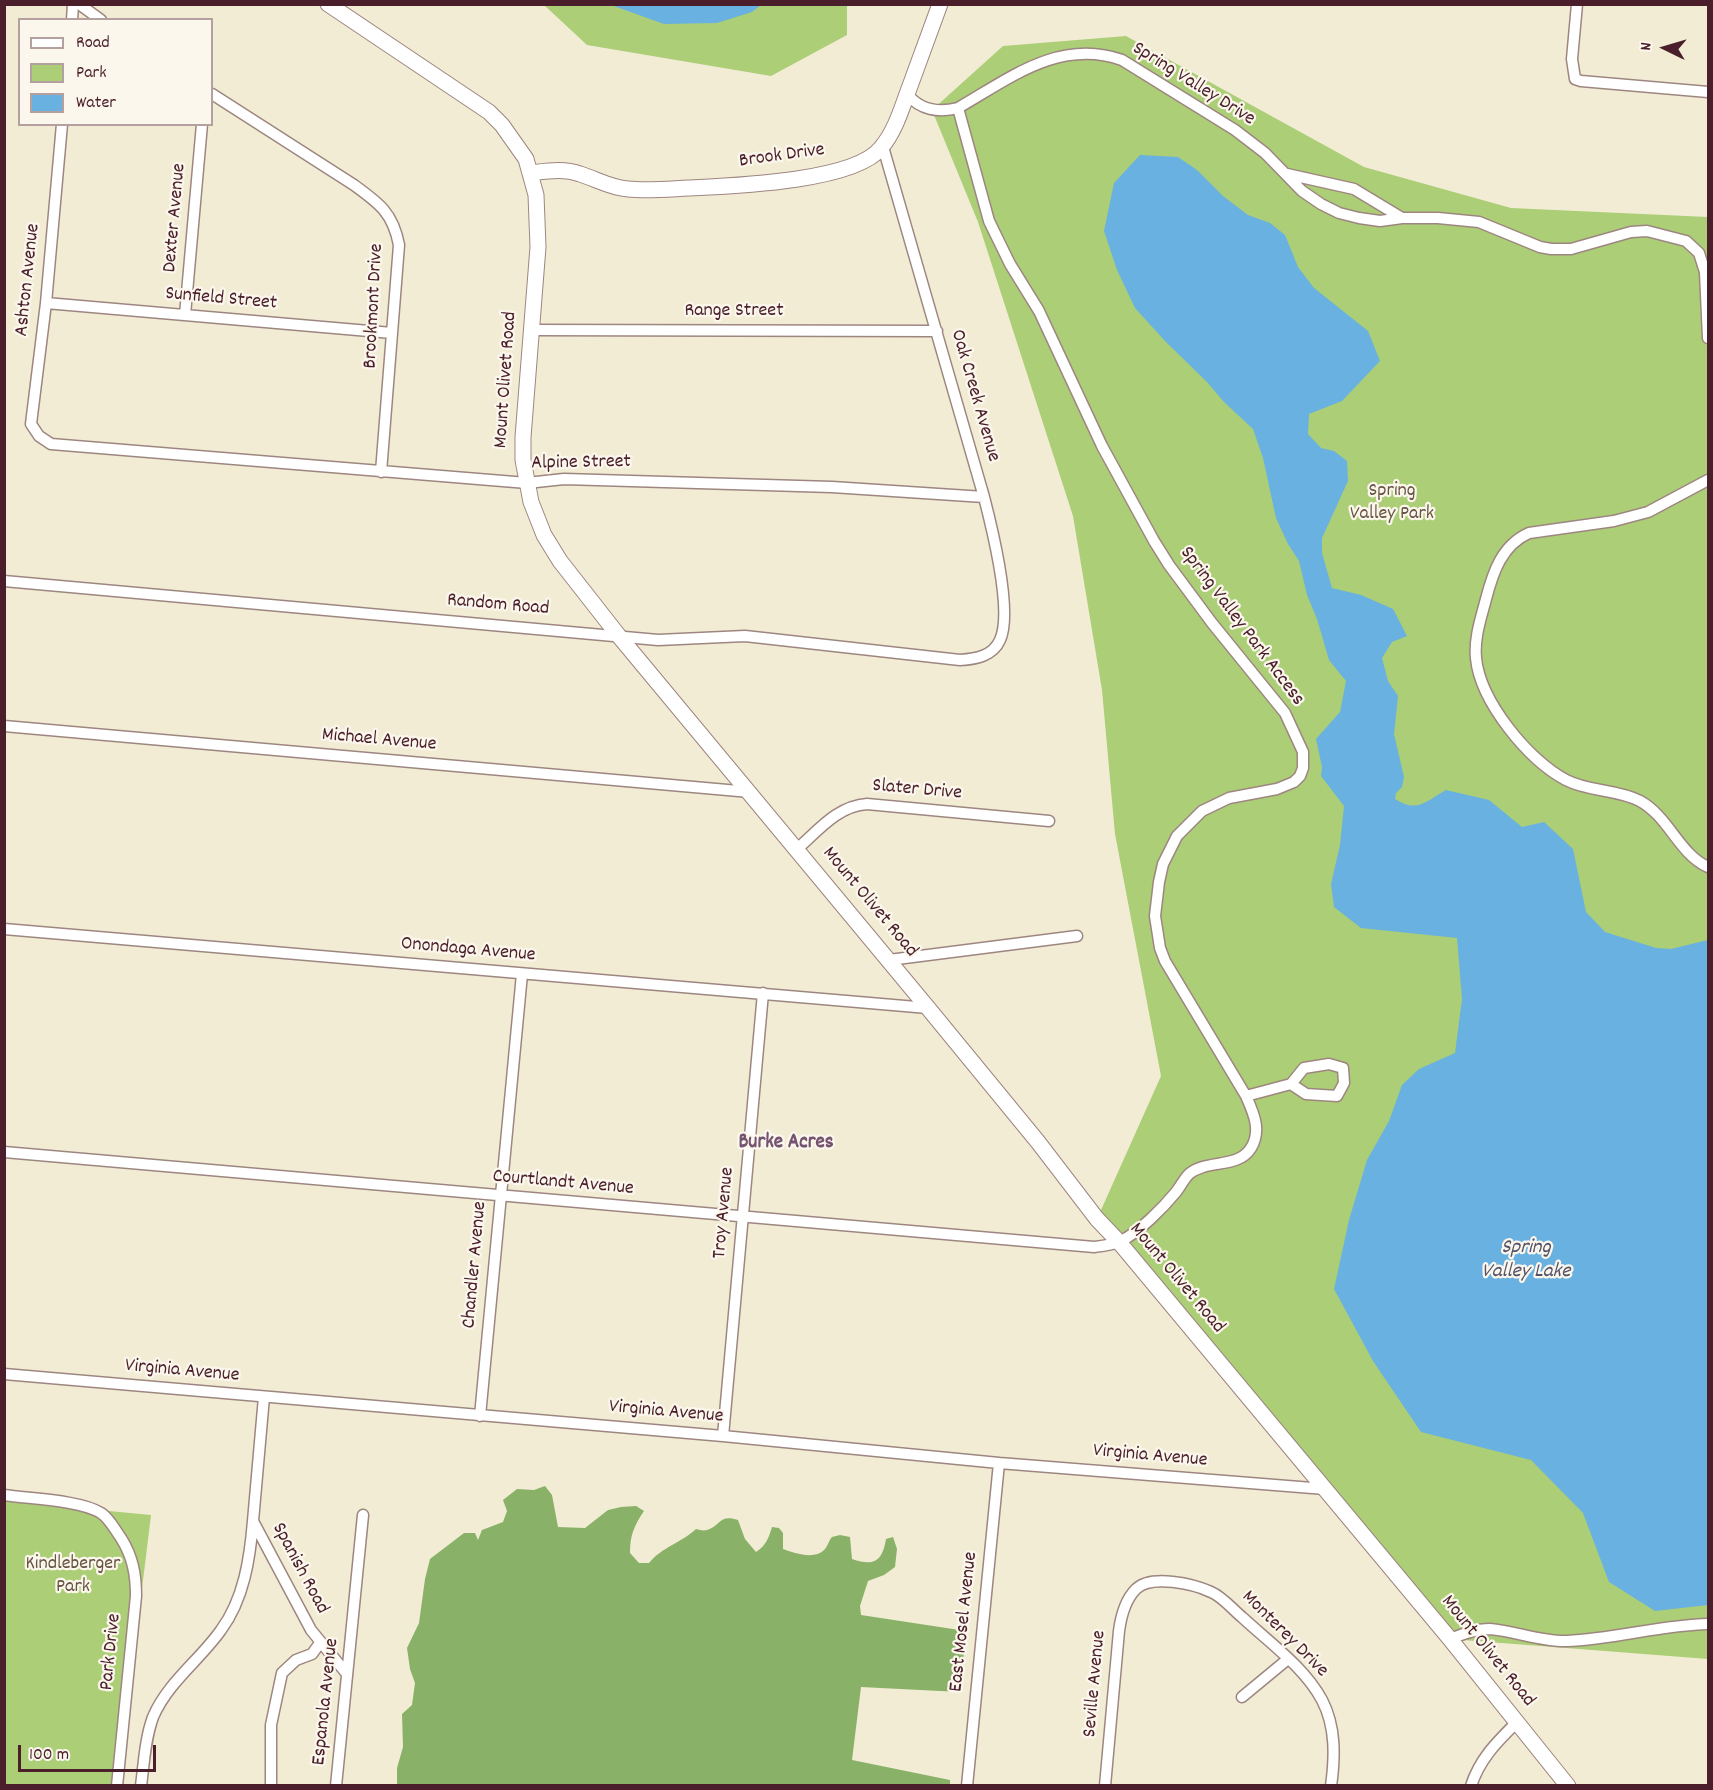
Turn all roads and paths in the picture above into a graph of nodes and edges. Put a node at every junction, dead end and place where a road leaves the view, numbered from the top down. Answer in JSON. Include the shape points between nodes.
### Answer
{"nodes":[{"id":1,"x":79,"y":4,"type":"edge"},
{"id":2,"x":328,"y":4,"type":"edge"},
{"id":3,"x":940,"y":4,"type":"edge"},
{"id":4,"x":1577,"y":4,"type":"edge"},
{"id":5,"x":98,"y":18,"type":"edge"},
{"id":6,"x":1708,"y":92,"type":"edge"},
{"id":7,"x":907,"y":94,"type":"junction"},
{"id":8,"x":213,"y":95,"type":"edge"},
{"id":9,"x":958,"y":108,"type":"junction"},
{"id":10,"x":62,"y":126,"type":"edge"},
{"id":11,"x":202,"y":126,"type":"edge"},
{"id":12,"x":883,"y":147,"type":"junction"},
{"id":13,"x":530,"y":173,"type":"junction"},
{"id":14,"x":1287,"y":174,"type":"junction"},
{"id":15,"x":1402,"y":218,"type":"junction"},
{"id":16,"x":46,"y":303,"type":"junction"},
{"id":17,"x":185,"y":315,"type":"junction"},
{"id":18,"x":531,"y":330,"type":"junction"},
{"id":19,"x":937,"y":331,"type":"junction"},
{"id":20,"x":392,"y":333,"type":"junction"},
{"id":21,"x":1708,"y":338,"type":"edge"},
{"id":22,"x":39,"y":436,"type":"joint"},
{"id":23,"x":381,"y":472,"type":"junction"},
{"id":24,"x":1708,"y":480,"type":"edge"},
{"id":25,"x":527,"y":483,"type":"junction"},
{"id":26,"x":984,"y":497,"type":"junction"},
{"id":27,"x":4,"y":581,"type":"edge"},
{"id":28,"x":618,"y":635,"type":"junction"},
{"id":29,"x":988,"y":654,"type":"joint"},
{"id":30,"x":4,"y":726,"type":"edge"},
{"id":31,"x":750,"y":792,"type":"junction"},
{"id":32,"x":1049,"y":821,"type":"dead end"},
{"id":33,"x":797,"y":849,"type":"junction"},
{"id":34,"x":1708,"y":867,"type":"edge"},
{"id":35,"x":4,"y":929,"type":"edge"},
{"id":36,"x":1077,"y":936,"type":"dead end"},
{"id":37,"x":889,"y":960,"type":"junction"},
{"id":38,"x":522,"y":974,"type":"junction"},
{"id":39,"x":763,"y":993,"type":"junction"},
{"id":40,"x":928,"y":1008,"type":"junction"},
{"id":41,"x":1291,"y":1084,"type":"junction"},
{"id":42,"x":1246,"y":1096,"type":"junction"},
{"id":43,"x":4,"y":1152,"type":"edge"},
{"id":44,"x":500,"y":1196,"type":"junction"},
{"id":45,"x":743,"y":1218,"type":"junction"},
{"id":46,"x":1119,"y":1242,"type":"junction"},
{"id":47,"x":4,"y":1374,"type":"edge"},
{"id":48,"x":264,"y":1397,"type":"junction"},
{"id":49,"x":480,"y":1416,"type":"junction"},
{"id":50,"x":723,"y":1436,"type":"junction"},
{"id":51,"x":999,"y":1463,"type":"junction"},
{"id":52,"x":1324,"y":1489,"type":"junction"},
{"id":53,"x":4,"y":1495,"type":"edge"},
{"id":54,"x":363,"y":1515,"type":"dead end"},
{"id":55,"x":253,"y":1521,"type":"junction"},
{"id":56,"x":1136,"y":1589,"type":"joint"},
{"id":57,"x":1708,"y":1624,"type":"edge"},
{"id":58,"x":1450,"y":1639,"type":"junction"},
{"id":59,"x":320,"y":1643,"type":"junction"},
{"id":60,"x":1288,"y":1659,"type":"junction"},
{"id":61,"x":348,"y":1674,"type":"junction"},
{"id":62,"x":1242,"y":1696,"type":"dead end"},
{"id":63,"x":1517,"y":1722,"type":"junction"},
{"id":64,"x":117,"y":1785,"type":"edge"},
{"id":65,"x":141,"y":1785,"type":"edge"},
{"id":66,"x":271,"y":1785,"type":"edge"},
{"id":67,"x":336,"y":1785,"type":"edge"},
{"id":68,"x":967,"y":1785,"type":"edge"},
{"id":69,"x":1105,"y":1785,"type":"edge"},
{"id":70,"x":1331,"y":1785,"type":"edge"},
{"id":71,"x":1471,"y":1785,"type":"edge"},
{"id":72,"x":1568,"y":1785,"type":"edge"}],
"edges":[{"from":1,"to":5,"type":"street"},
{"from":2,"to":13,"type":"street","name":"Mount Olivet Road","via":[[489,111],[515,142]]},
{"from":3,"to":7,"type":"street"},
{"from":4,"to":6,"type":"street","via":[[1572,60],[1575,79]]},
{"from":7,"to":9,"type":"street","name":"Spring Valley Drive","via":[[919,105],[933,110]]},
{"from":7,"to":12,"type":"street"},
{"from":8,"to":20,"type":"street","name":"Brookmont Drive","via":[[354,185],[385,210],[399,245]]},
{"from":9,"to":14,"type":"street","name":"Spring Valley Drive","via":[[1042,61],[1077,53],[1107,55],[1209,112]]},
{"from":9,"to":42,"type":"street","name":"Spring Valley Park Access","via":[[989,221],[1039,311],[1102,446],[1169,565],[1285,713],[1303,752],[1303,768],[1294,782],[1229,798],[1188,823],[1173,842],[1158,882],[1156,932],[1165,961]]},
{"from":10,"to":16,"type":"street","name":"Ashton Avenue"},
{"from":11,"to":17,"type":"street","name":"Dexter Avenue"},
{"from":12,"to":13,"type":"street","name":"Brook Drive","via":[[866,160],[793,181],[628,189],[568,171]]},
{"from":12,"to":19,"type":"street","name":"Oak Creek Avenue"},
{"from":13,"to":18,"type":"street","name":"Mount Olivet Road","via":[[538,231]]},
{"from":14,"to":15,"type":"street","via":[[1354,189]]},
{"from":14,"to":15,"type":"street","name":"Spring Valley Drive","via":[[1302,191],[1340,213],[1380,221]]},
{"from":15,"to":21,"type":"street","name":"Spring Valley Drive","via":[[1479,222],[1551,249],[1571,249],[1647,231],[1686,241],[1699,254],[1705,272]]},
{"from":16,"to":17,"type":"street","name":"Sunfield Street"},
{"from":16,"to":22,"type":"street","name":"Ashton Avenue","via":[[31,424]]},
{"from":17,"to":20,"type":"street","name":"Sunfield Street"},
{"from":18,"to":19,"type":"street","name":"Range Street"},
{"from":18,"to":25,"type":"street","name":"Mount Olivet Road","via":[[523,436]]},
{"from":19,"to":26,"type":"street","name":"Oak Creek Avenue"},
{"from":20,"to":23,"type":"street","name":"Brookmont Drive"},
{"from":22,"to":23,"type":"street","name":"Alpine Street","via":[[51,444]]},
{"from":23,"to":25,"type":"street","name":"Alpine Street"},
{"from":24,"to":34,"type":"street","via":[[1648,512],[1520,537],[1503,554],[1496,568],[1482,613],[1476,652],[1479,672],[1492,701],[1510,729],[1544,766],[1576,784],[1641,801],[1662,818],[1691,856]]},
{"from":25,"to":26,"type":"street","name":"Alpine Street","via":[[564,479],[820,486]]},
{"from":25,"to":28,"type":"street","name":"Mount Olivet Road","via":[[551,549]]},
{"from":26,"to":29,"type":"street","name":"Oak Creek Avenue","via":[[1003,604],[1000,640]]},
{"from":27,"to":28,"type":"street","name":"Random Road"},
{"from":28,"to":29,"type":"street","name":"Random Road","via":[[658,640],[745,636],[960,660]]},
{"from":28,"to":31,"type":"street","name":"Mount Olivet Road"},
{"from":30,"to":31,"type":"street","name":"Michael Avenue"},
{"from":31,"to":33,"type":"street","name":"Mount Olivet Road"},
{"from":32,"to":33,"type":"street","name":"Slater Drive","via":[[856,804],[837,814]]},
{"from":33,"to":37,"type":"street","name":"Mount Olivet Road"},
{"from":35,"to":38,"type":"street","name":"Onondaga Avenue"},
{"from":36,"to":37,"type":"street"},
{"from":37,"to":40,"type":"street","name":"Mount Olivet Road"},
{"from":38,"to":39,"type":"street","name":"Onondaga Avenue"},
{"from":38,"to":44,"type":"street","name":"Chandler Avenue"},
{"from":39,"to":40,"type":"street","name":"Onondaga Avenue"},
{"from":39,"to":45,"type":"street","name":"Troy Avenue"},
{"from":40,"to":46,"type":"street","name":"Mount Olivet Road"},
{"from":41,"to":41,"type":"street","via":[[1306,1094],[1337,1096],[1344,1083],[1343,1068],[1329,1064],[1304,1068]]},
{"from":41,"to":42,"type":"street"},
{"from":42,"to":46,"type":"street","name":"Spring Valley Park Access","via":[[1257,1126],[1249,1151],[1235,1160],[1189,1174],[1167,1202]]},
{"from":43,"to":44,"type":"street","name":"Courtlandt Avenue"},
{"from":44,"to":45,"type":"street","name":"Courtlandt Avenue"},
{"from":44,"to":49,"type":"street","name":"Chandler Avenue"},
{"from":45,"to":46,"type":"street","name":"Courtlandt Avenue","via":[[1094,1247]]},
{"from":45,"to":50,"type":"street","name":"Troy Avenue"},
{"from":46,"to":52,"type":"street","name":"Mount Olivet Road"},
{"from":47,"to":48,"type":"street","name":"Virginia Avenue"},
{"from":48,"to":49,"type":"street","name":"Virginia Avenue"},
{"from":48,"to":55,"type":"street","name":"Spanish Road"},
{"from":49,"to":50,"type":"street","name":"Virginia Avenue"},
{"from":50,"to":51,"type":"street","name":"Virginia Avenue"},
{"from":51,"to":52,"type":"street","name":"Virginia Avenue"},
{"from":51,"to":68,"type":"street","name":"East Mosel Avenue"},
{"from":52,"to":58,"type":"street","name":"Mount Olivet Road"},
{"from":53,"to":64,"type":"street","name":"Park Drive","via":[[85,1506],[101,1513],[130,1555],[136,1596]]},
{"from":54,"to":61,"type":"street","name":"Espanola Avenue"},
{"from":55,"to":59,"type":"street","name":"Spanish Road"},
{"from":55,"to":65,"type":"street","via":[[250,1560],[229,1616],[170,1688],[153,1718]]},
{"from":56,"to":60,"type":"street","name":"Monterey Drive","via":[[1154,1582],[1173,1582],[1213,1592]]},
{"from":56,"to":69,"type":"street","name":"Seville Avenue","via":[[1122,1614],[1119,1631]]},
{"from":57,"to":58,"type":"street","via":[[1654,1628],[1594,1640],[1563,1641],[1489,1629]]},
{"from":58,"to":63,"type":"street","name":"Mount Olivet Road"},
{"from":59,"to":61,"type":"street","name":"Spanish Road"},
{"from":59,"to":66,"type":"street","via":[[312,1654],[282,1673],[272,1725]]},
{"from":60,"to":62,"type":"street"},
{"from":60,"to":70,"type":"street","name":"Monterey Drive","via":[[1312,1684],[1330,1718],[1334,1760]]},
{"from":61,"to":67,"type":"street","name":"Espanola Avenue"},
{"from":63,"to":71,"type":"street","via":[[1480,1763]]},
{"from":63,"to":72,"type":"street","name":"Mount Olivet Road"}]}
